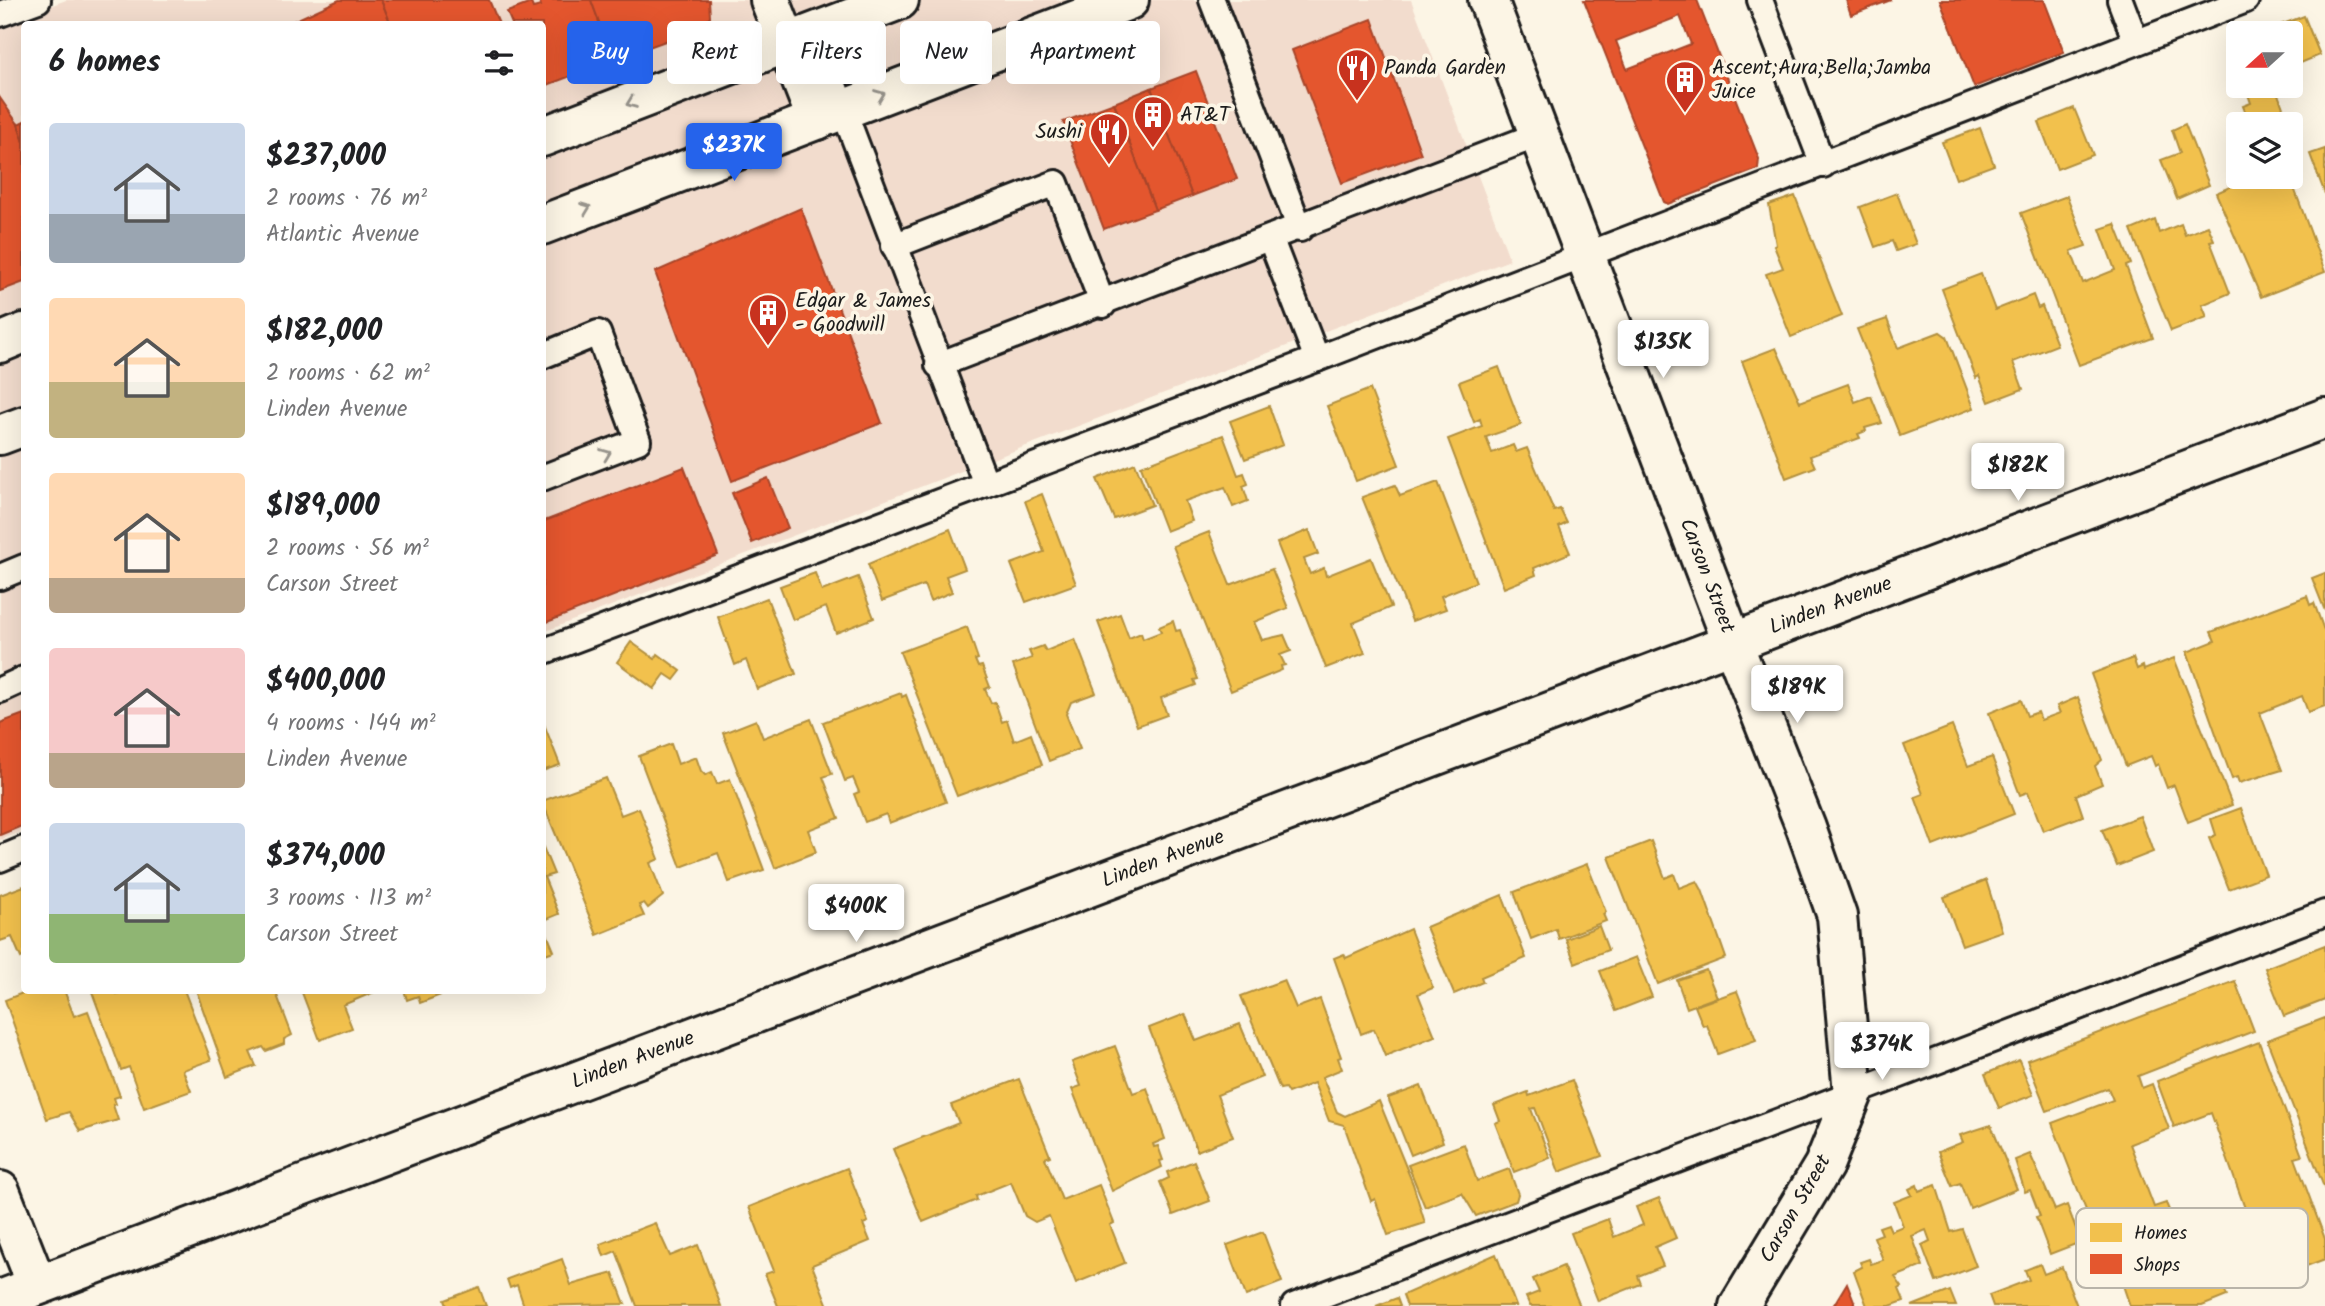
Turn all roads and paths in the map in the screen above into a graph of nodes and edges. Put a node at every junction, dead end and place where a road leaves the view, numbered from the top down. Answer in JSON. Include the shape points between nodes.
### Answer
{"nodes":[{"id":1,"x":38,"y":0,"type":"edge"},
{"id":2,"x":770,"y":0,"type":"edge"},
{"id":3,"x":900,"y":0,"type":"edge"},
{"id":4,"x":1129,"y":0,"type":"edge"},
{"id":5,"x":1212,"y":0,"type":"edge"},
{"id":6,"x":1488,"y":0,"type":"edge"},
{"id":7,"x":1760,"y":0,"type":"edge"},
{"id":8,"x":2120,"y":0,"type":"edge"},
{"id":9,"x":2246,"y":0,"type":"edge"},
{"id":10,"x":0,"y":15,"type":"edge"},
{"id":11,"x":787,"y":21,"type":"edge"},
{"id":12,"x":845,"y":21,"type":"edge"},
{"id":13,"x":2136,"y":42,"type":"junction"},
{"id":14,"x":776,"y":47,"type":"edge"},
{"id":15,"x":818,"y":84,"type":"edge"},
{"id":16,"x":830,"y":115,"type":"junction"},
{"id":17,"x":546,"y":134,"type":"edge"},
{"id":18,"x":1540,"y":134,"type":"junction"},
{"id":19,"x":1823,"y":165,"type":"junction"},
{"id":20,"x":546,"y":223,"type":"edge"},
{"id":21,"x":1300,"y":229,"type":"junction"},
{"id":22,"x":1271,"y":240,"type":"junction"},
{"id":23,"x":894,"y":246,"type":"junction"},
{"id":24,"x":1584,"y":257,"type":"junction"},
{"id":25,"x":1103,"y":305,"type":"junction"},
{"id":26,"x":21,"y":334,"type":"edge"},
{"id":27,"x":0,"y":343,"type":"edge"},
{"id":28,"x":546,"y":354,"type":"edge"},
{"id":29,"x":1317,"y":359,"type":"junction"},
{"id":30,"x":938,"y":366,"type":"junction"},
{"id":31,"x":2325,"y":418,"type":"edge"},
{"id":32,"x":21,"y":427,"type":"edge"},
{"id":33,"x":0,"y":435,"type":"edge"},
{"id":34,"x":546,"y":476,"type":"edge"},
{"id":35,"x":985,"y":484,"type":"junction"},
{"id":36,"x":21,"y":568,"type":"edge"},
{"id":37,"x":0,"y":577,"type":"edge"},
{"id":38,"x":1733,"y":644,"type":"junction"},
{"id":39,"x":546,"y":650,"type":"edge"},
{"id":40,"x":21,"y":680,"type":"edge"},
{"id":41,"x":0,"y":690,"type":"edge"},
{"id":42,"x":21,"y":850,"type":"edge"},
{"id":43,"x":0,"y":859,"type":"edge"},
{"id":44,"x":2325,"y":913,"type":"edge"},
{"id":45,"x":1853,"y":1093,"type":"junction"},
{"id":46,"x":0,"y":1191,"type":"edge"},
{"id":47,"x":37,"y":1285,"type":"junction"},
{"id":48,"x":0,"y":1300,"type":"edge"},
{"id":49,"x":1294,"y":1306,"type":"edge"},
{"id":50,"x":1739,"y":1306,"type":"edge"}],
"edges":[{"from":1,"to":10,"type":"lane"},
{"from":2,"to":11,"type":"street"},
{"from":3,"to":12,"type":"street"},
{"from":16,"to":4,"type":"street","one_way":true},
{"from":5,"to":21,"type":"lane"},
{"from":6,"to":18,"type":"street","name":"Carson Street"},
{"from":7,"to":19,"type":"lane"},
{"from":8,"to":13,"type":"lane"},
{"from":9,"to":13,"type":"lane"},
{"from":13,"to":19,"type":"lane"},
{"from":14,"to":17,"type":"street","one_way":true},
{"from":15,"to":16,"type":"street"},
{"from":20,"to":16,"type":"street","one_way":true},
{"from":16,"to":23,"type":"lane"},
{"from":18,"to":21,"type":"lane"},
{"from":18,"to":24,"type":"street","name":"Carson Street"},
{"from":19,"to":24,"type":"lane"},
{"from":21,"to":22,"type":"lane"},
{"from":22,"to":25,"type":"lane"},
{"from":22,"to":29,"type":"lane"},
{"from":23,"to":25,"type":"lane","via":[[1056,183]]},
{"from":23,"to":30,"type":"lane"},
{"from":24,"to":29,"type":"lane"},
{"from":24,"to":38,"type":"street","name":"Carson Street"},
{"from":25,"to":30,"type":"lane"},
{"from":26,"to":27,"type":"street"},
{"from":34,"to":28,"type":"lane","one_way":true,"via":[[638,442],[598,333]]},
{"from":29,"to":35,"type":"lane"},
{"from":30,"to":35,"type":"lane"},
{"from":31,"to":38,"type":"street","name":"Linden Avenue"},
{"from":32,"to":33,"type":"street"},
{"from":35,"to":39,"type":"lane"},
{"from":36,"to":37,"type":"lane"},
{"from":38,"to":45,"type":"street","name":"Carson Street","via":[[1837,916]]},
{"from":38,"to":47,"type":"street","name":"Linden Avenue"},
{"from":40,"to":41,"type":"lane"},
{"from":42,"to":43,"type":"lane"},
{"from":44,"to":45,"type":"lane"},
{"from":45,"to":49,"type":"lane"},
{"from":45,"to":50,"type":"street","name":"Carson Street","via":[[1824,1165]]},
{"from":46,"to":47,"type":"street"},
{"from":47,"to":48,"type":"street","name":"Linden Avenue"}]}
